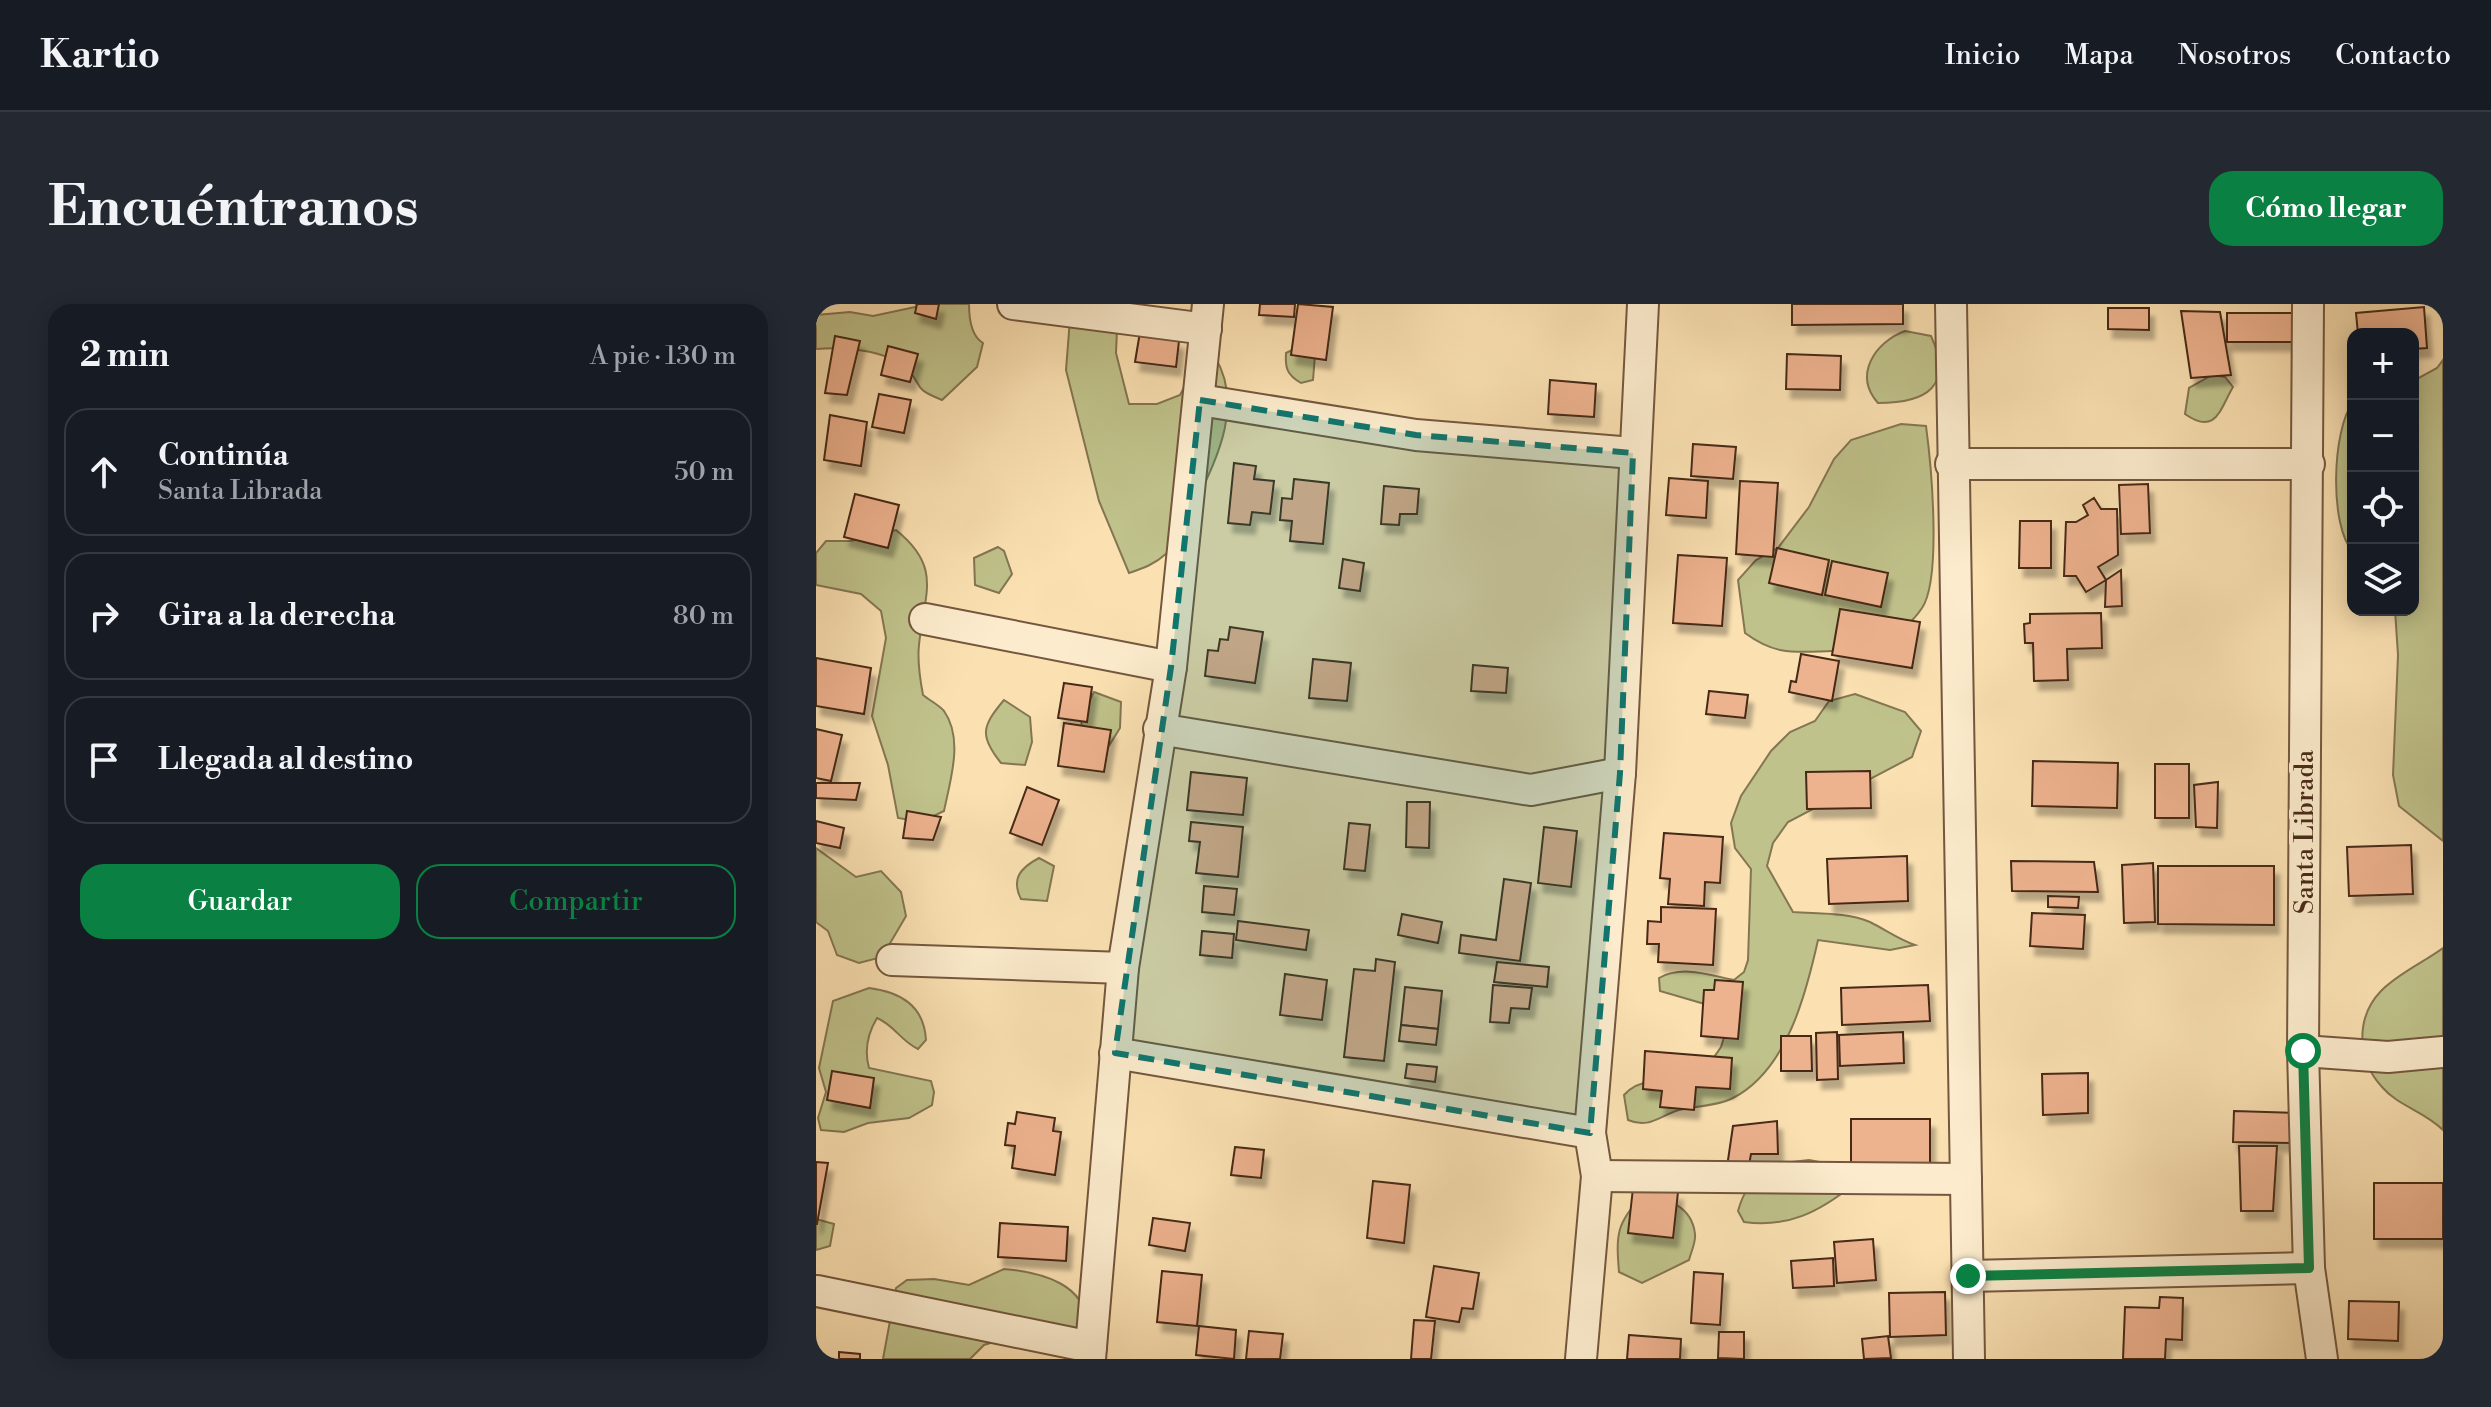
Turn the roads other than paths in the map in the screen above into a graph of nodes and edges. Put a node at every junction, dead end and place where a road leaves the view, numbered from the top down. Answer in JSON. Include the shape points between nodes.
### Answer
{"nodes":[{"id":1,"x":1013,"y":304,"type":"edge"},
{"id":2,"x":1643,"y":304,"type":"edge"},
{"id":3,"x":1951,"y":304,"type":"edge"},
{"id":4,"x":2308,"y":304,"type":"edge"},
{"id":5,"x":1207,"y":316,"type":"edge"},
{"id":6,"x":1200,"y":400,"type":"junction"},
{"id":7,"x":1633,"y":453,"type":"junction"},
{"id":8,"x":1951,"y":464,"type":"junction"},
{"id":9,"x":2309,"y":464,"type":"junction"},
{"id":10,"x":925,"y":619,"type":"dead end"},
{"id":11,"x":1171,"y":667,"type":"junction"},
{"id":12,"x":1159,"y":729,"type":"junction"},
{"id":13,"x":1620,"y":773,"type":"junction"},
{"id":14,"x":892,"y":960,"type":"dead end"},
{"id":15,"x":1123,"y":968,"type":"junction"},
{"id":16,"x":2303,"y":1051,"type":"junction"},
{"id":17,"x":2443,"y":1052,"type":"edge"},
{"id":18,"x":1115,"y":1053,"type":"junction"},
{"id":19,"x":1590,"y":1133,"type":"junction"},
{"id":20,"x":1597,"y":1176,"type":"junction"},
{"id":21,"x":1966,"y":1179,"type":"junction"},
{"id":22,"x":2309,"y":1268,"type":"junction"},
{"id":23,"x":1968,"y":1276,"type":"junction"},
{"id":24,"x":817,"y":1291,"type":"edge"},
{"id":25,"x":1091,"y":1353,"type":"edge"},
{"id":26,"x":1581,"y":1359,"type":"edge"},
{"id":27,"x":1969,"y":1359,"type":"edge"},
{"id":28,"x":2322,"y":1359,"type":"edge"}],
"edges":[{"from":1,"to":5,"type":"street"},
{"from":2,"to":7,"type":"street"},
{"from":3,"to":8,"type":"street"},
{"from":4,"to":9,"type":"street","name":"Santa Librada"},
{"from":5,"to":6,"type":"street"},
{"from":6,"to":7,"type":"street","via":[[1416,435]]},
{"from":6,"to":11,"type":"street"},
{"from":7,"to":13,"type":"street"},
{"from":8,"to":9,"type":"street"},
{"from":8,"to":21,"type":"street"},
{"from":9,"to":16,"type":"street","name":"Santa Librada"},
{"from":10,"to":11,"type":"street"},
{"from":11,"to":12,"type":"street"},
{"from":12,"to":13,"type":"street","via":[[1531,790]]},
{"from":12,"to":15,"type":"street"},
{"from":13,"to":19,"type":"street"},
{"from":14,"to":15,"type":"street"},
{"from":15,"to":18,"type":"street"},
{"from":16,"to":17,"type":"street","via":[[2388,1057]]},
{"from":16,"to":22,"type":"street","name":"Santa Librada"},
{"from":18,"to":19,"type":"street"},
{"from":18,"to":25,"type":"street"},
{"from":19,"to":20,"type":"street"},
{"from":20,"to":21,"type":"street"},
{"from":20,"to":26,"type":"street"},
{"from":21,"to":23,"type":"street"},
{"from":22,"to":23,"type":"street"},
{"from":22,"to":28,"type":"street","name":"Santa Librada"},
{"from":23,"to":27,"type":"street"},
{"from":24,"to":25,"type":"street"}]}
